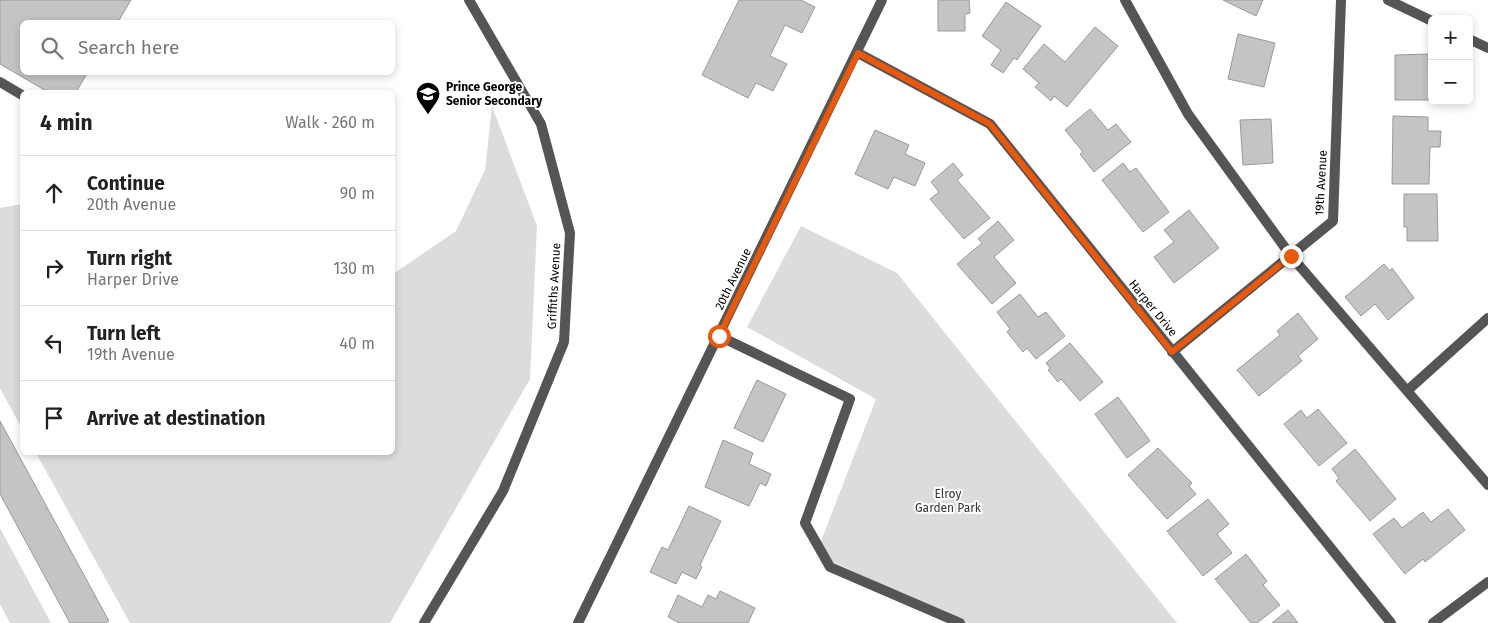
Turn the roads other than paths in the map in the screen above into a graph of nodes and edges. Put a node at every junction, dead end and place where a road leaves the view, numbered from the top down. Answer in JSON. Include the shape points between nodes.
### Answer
{"nodes":[{"id":1,"x":469,"y":0,"type":"edge"},
{"id":2,"x":882,"y":0,"type":"edge"},
{"id":3,"x":1125,"y":0,"type":"edge"},
{"id":4,"x":1341,"y":0,"type":"edge"},
{"id":5,"x":1388,"y":0,"type":"edge"},
{"id":6,"x":1428,"y":19,"type":"edge"},
{"id":7,"x":1473,"y":41,"type":"edge"},
{"id":8,"x":1488,"y":48,"type":"edge"},
{"id":9,"x":858,"y":53,"type":"junction"},
{"id":10,"x":0,"y":82,"type":"edge"},
{"id":11,"x":20,"y":94,"type":"edge"},
{"id":12,"x":1291,"y":256,"type":"junction"},
{"id":13,"x":1488,"y":318,"type":"edge"},
{"id":14,"x":719,"y":336,"type":"junction"},
{"id":15,"x":1172,"y":352,"type":"junction"},
{"id":16,"x":1408,"y":390,"type":"junction"},
{"id":17,"x":1488,"y":485,"type":"edge"},
{"id":18,"x":1488,"y":582,"type":"edge"},
{"id":19,"x":424,"y":623,"type":"edge"},
{"id":20,"x":578,"y":623,"type":"edge"},
{"id":21,"x":960,"y":623,"type":"edge"},
{"id":22,"x":1391,"y":623,"type":"edge"},
{"id":23,"x":1433,"y":623,"type":"edge"}],
"edges":[{"from":1,"to":19,"type":"street","name":"Griffiths Avenue","via":[[541,124],[570,233],[564,342],[503,491]]},
{"from":2,"to":9,"type":"street","name":"20th Avenue"},
{"from":3,"to":12,"type":"street","via":[[1188,114]]},
{"from":4,"to":12,"type":"street","name":"19th Avenue","via":[[1333,221]]},
{"from":5,"to":6,"type":"street"},
{"from":7,"to":8,"type":"street"},
{"from":9,"to":14,"type":"street","name":"20th Avenue"},
{"from":9,"to":15,"type":"street","name":"Harper Drive","via":[[990,124]]},
{"from":10,"to":11,"type":"street"},
{"from":12,"to":15,"type":"street","name":"19th Avenue"},
{"from":12,"to":16,"type":"street"},
{"from":13,"to":16,"type":"street"},
{"from":14,"to":20,"type":"street","name":"20th Avenue"},
{"from":14,"to":21,"type":"street","via":[[850,399],[806,523],[830,567]]},
{"from":15,"to":22,"type":"street","name":"Harper Drive"},
{"from":16,"to":17,"type":"street"},
{"from":18,"to":23,"type":"street"}]}
